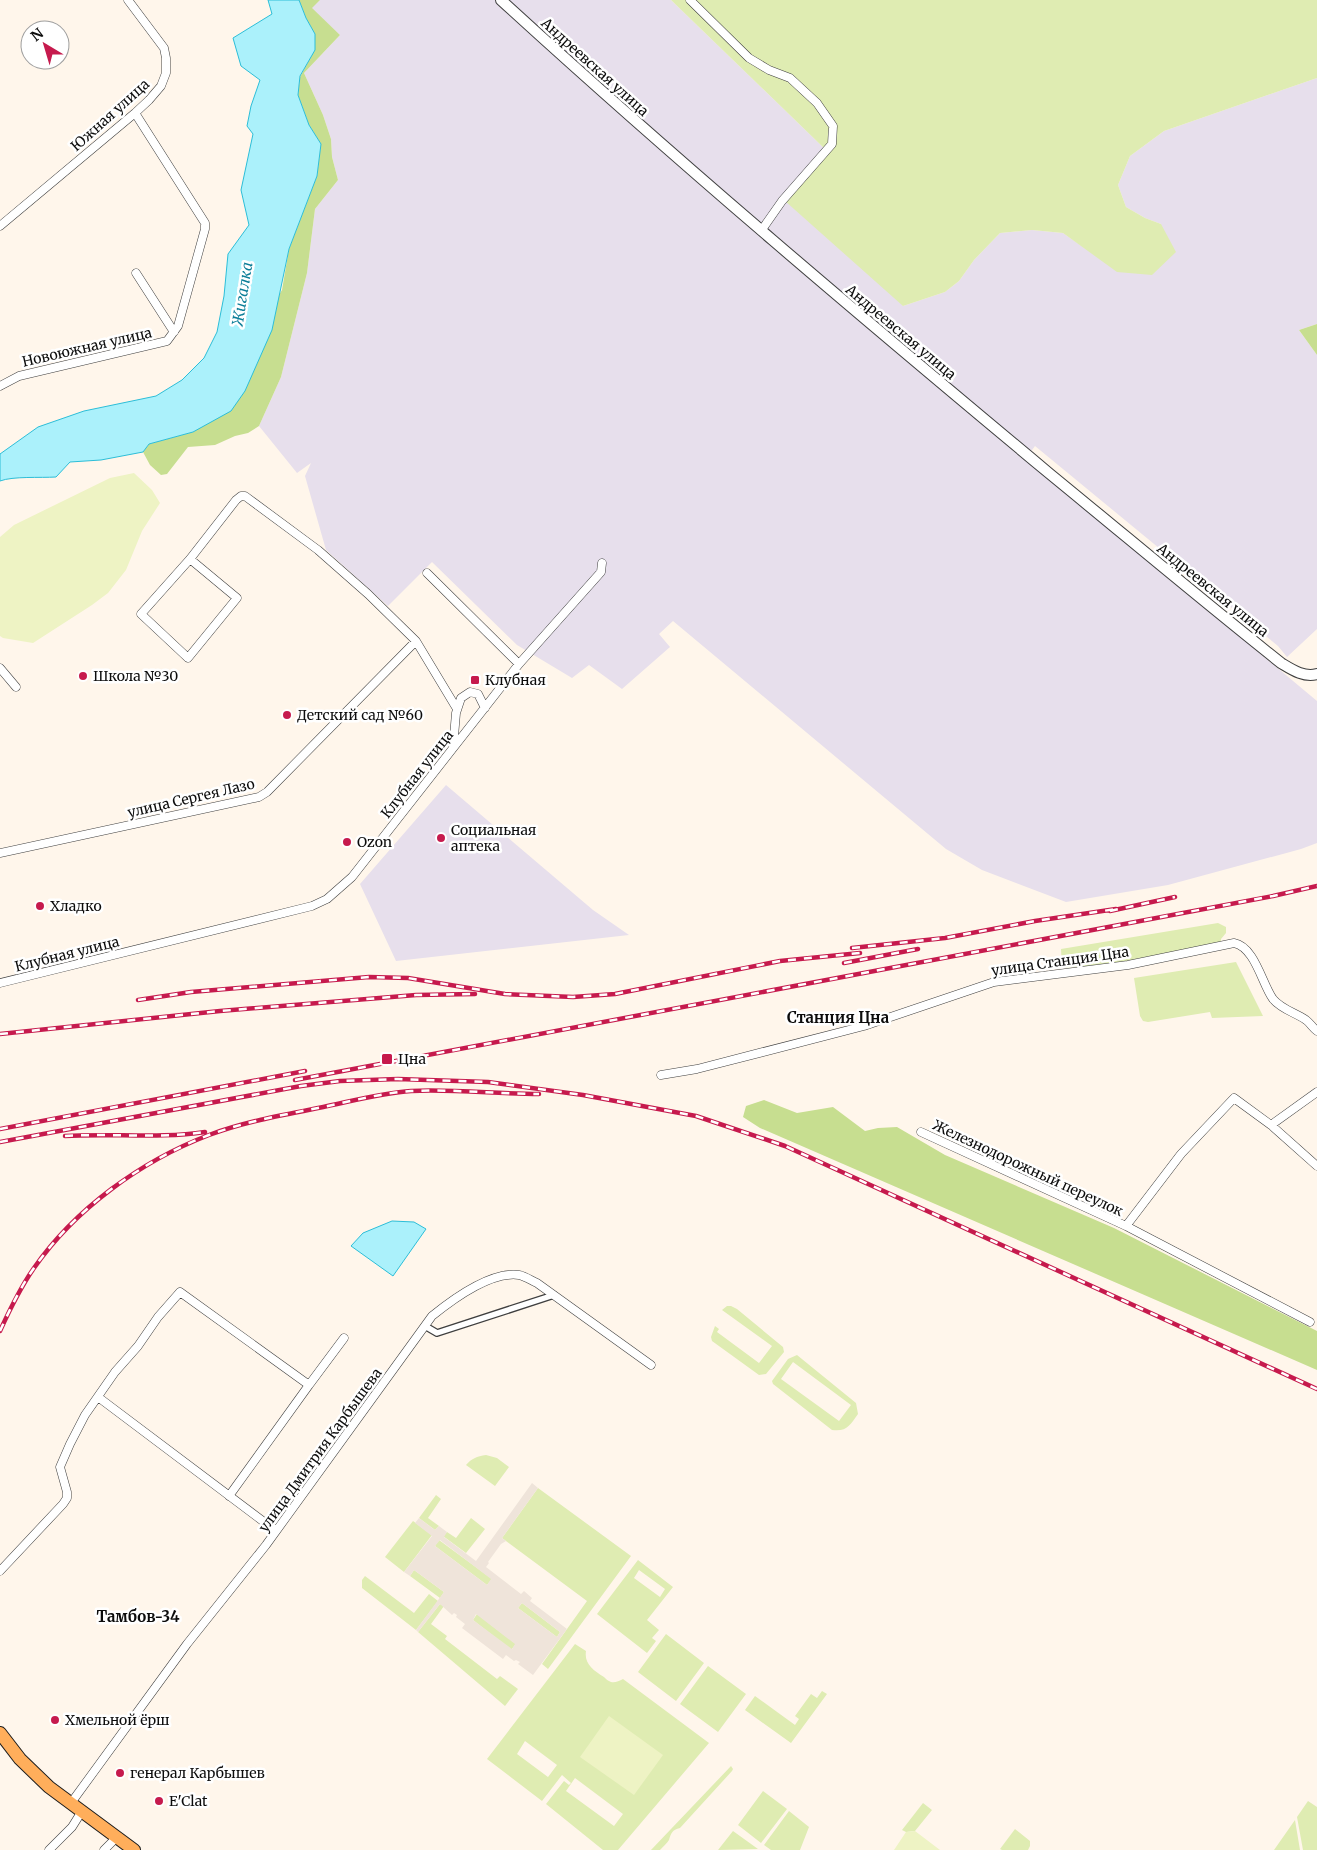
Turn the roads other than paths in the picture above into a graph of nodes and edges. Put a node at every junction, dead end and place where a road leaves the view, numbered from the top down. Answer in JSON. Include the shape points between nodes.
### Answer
{"nodes":[{"id":1,"x":128,"y":0,"type":"edge"},
{"id":2,"x":501,"y":0,"type":"edge"},
{"id":3,"x":690,"y":0,"type":"edge"},
{"id":4,"x":135,"y":113,"type":"junction"},
{"id":5,"x":0,"y":226,"type":"edge"},
{"id":6,"x":761,"y":231,"type":"junction"},
{"id":7,"x":136,"y":273,"type":"dead end"},
{"id":8,"x":174,"y":332,"type":"junction"},
{"id":9,"x":0,"y":386,"type":"edge"},
{"id":10,"x":190,"y":559,"type":"junction"},
{"id":11,"x":602,"y":563,"type":"dead end"},
{"id":12,"x":427,"y":573,"type":"dead end"},
{"id":13,"x":416,"y":641,"type":"junction"},
{"id":14,"x":519,"y":664,"type":"junction"},
{"id":15,"x":0,"y":668,"type":"edge"},
{"id":16,"x":1317,"y":674,"type":"edge"},
{"id":17,"x":16,"y":687,"type":"dead end"},
{"id":18,"x":485,"y":708,"type":"junction"},
{"id":19,"x":457,"y":709,"type":"junction"},
{"id":20,"x":452,"y":749,"type":"junction"},
{"id":21,"x":0,"y":853,"type":"edge"},
{"id":22,"x":0,"y":983,"type":"edge"},
{"id":23,"x":1317,"y":1031,"type":"edge"},
{"id":24,"x":660,"y":1075,"type":"dead end"},
{"id":25,"x":1317,"y":1092,"type":"edge"},
{"id":26,"x":1271,"y":1125,"type":"junction"},
{"id":27,"x":921,"y":1132,"type":"dead end"},
{"id":28,"x":1317,"y":1166,"type":"edge"},
{"id":29,"x":1126,"y":1226,"type":"junction"},
{"id":30,"x":554,"y":1295,"type":"junction"},
{"id":31,"x":1310,"y":1322,"type":"dead end"},
{"id":32,"x":425,"y":1326,"type":"junction"},
{"id":33,"x":344,"y":1338,"type":"dead end"},
{"id":34,"x":651,"y":1365,"type":"dead end"},
{"id":35,"x":309,"y":1385,"type":"junction"},
{"id":36,"x":98,"y":1396,"type":"junction"},
{"id":37,"x":229,"y":1496,"type":"junction"},
{"id":38,"x":276,"y":1532,"type":"junction"},
{"id":39,"x":0,"y":1571,"type":"edge"},
{"id":40,"x":0,"y":1733,"type":"edge"},
{"id":41,"x":71,"y":1803,"type":"junction"},
{"id":42,"x":82,"y":1811,"type":"junction"},
{"id":43,"x":117,"y":1837,"type":"junction"},
{"id":44,"x":49,"y":1850,"type":"edge"},
{"id":45,"x":104,"y":1850,"type":"edge"},
{"id":46,"x":134,"y":1850,"type":"edge"}],
"edges":[{"from":1,"to":4,"type":"street","name":"Южная улица","via":[[164,48],[166,58],[166,73],[161,86]]},
{"from":2,"to":6,"type":"street","name":"Андреевская улица"},
{"from":3,"to":6,"type":"street","via":[[749,58],[790,78],[817,103],[832,126],[832,144],[782,201]]},
{"from":4,"to":5,"type":"street","name":"Южная улица"},
{"from":4,"to":8,"type":"street","via":[[205,223]]},
{"from":6,"to":16,"type":"street","name":"Андреевская улица","via":[[1184,586],[1281,663],[1294,671],[1312,676]]},
{"from":7,"to":8,"type":"street"},
{"from":8,"to":9,"type":"street","name":"Новоюжная улица","via":[[167,341],[20,376]]},
{"from":10,"to":10,"type":"street","via":[[141,614],[188,658],[237,598]]},
{"from":10,"to":13,"type":"street","via":[[236,500],[244,496],[318,550]]},
{"from":11,"to":14,"type":"street","name":"Клубная улица","via":[[601,572]]},
{"from":12,"to":14,"type":"street"},
{"from":13,"to":19,"type":"street"},
{"from":13,"to":21,"type":"street","name":"улица Сергея Лазо","via":[[259,797]]},
{"from":14,"to":18,"type":"street","name":"Клубная улица"},
{"from":15,"to":17,"type":"street"},
{"from":18,"to":19,"type":"street","via":[[478,694],[470,692],[461,698]]},
{"from":18,"to":20,"type":"street","name":"Клубная улица"},
{"from":19,"to":20,"type":"street"},
{"from":20,"to":22,"type":"street","name":"Клубная улица","via":[[352,876],[327,899],[312,906]]},
{"from":23,"to":24,"type":"street","name":"улица Станция Цна","via":[[1274,999],[1254,961],[1242,945],[1234,943],[1128,965],[994,982],[864,1026],[698,1069]]},
{"from":25,"to":26,"type":"street"},
{"from":26,"to":28,"type":"street"},
{"from":26,"to":29,"type":"street","name":"Железнодорожный переулок","via":[[1234,1098],[1180,1154]]},
{"from":27,"to":29,"type":"street","name":"Железнодорожный переулок"},
{"from":29,"to":31,"type":"street","name":"Железнодорожный переулок"},
{"from":30,"to":32,"type":"street","via":[[437,1333]]},
{"from":30,"to":32,"type":"street","name":"улица Дмитрия Карбышева","via":[[520,1275],[504,1276],[482,1283],[452,1300]]},
{"from":30,"to":34,"type":"street","name":"улица Дмитрия Карбышева"},
{"from":32,"to":38,"type":"street","name":"улица Дмитрия Карбышева"},
{"from":33,"to":35,"type":"street"},
{"from":35,"to":36,"type":"street","via":[[180,1292]]},
{"from":35,"to":37,"type":"street"},
{"from":36,"to":37,"type":"street"},
{"from":36,"to":39,"type":"street","via":[[62,1459],[60,1467],[67,1498]]},
{"from":37,"to":38,"type":"street"},
{"from":38,"to":41,"type":"street","name":"улица Дмитрия Карбышева","via":[[187,1644]]},
{"from":40,"to":41,"type":"main road","via":[[33,1773]]},
{"from":41,"to":42,"type":"main road"},
{"from":42,"to":43,"type":"main road"},
{"from":42,"to":44,"type":"street","via":[[72,1827]]},
{"from":43,"to":45,"type":"street"},
{"from":43,"to":46,"type":"main road"}]}
